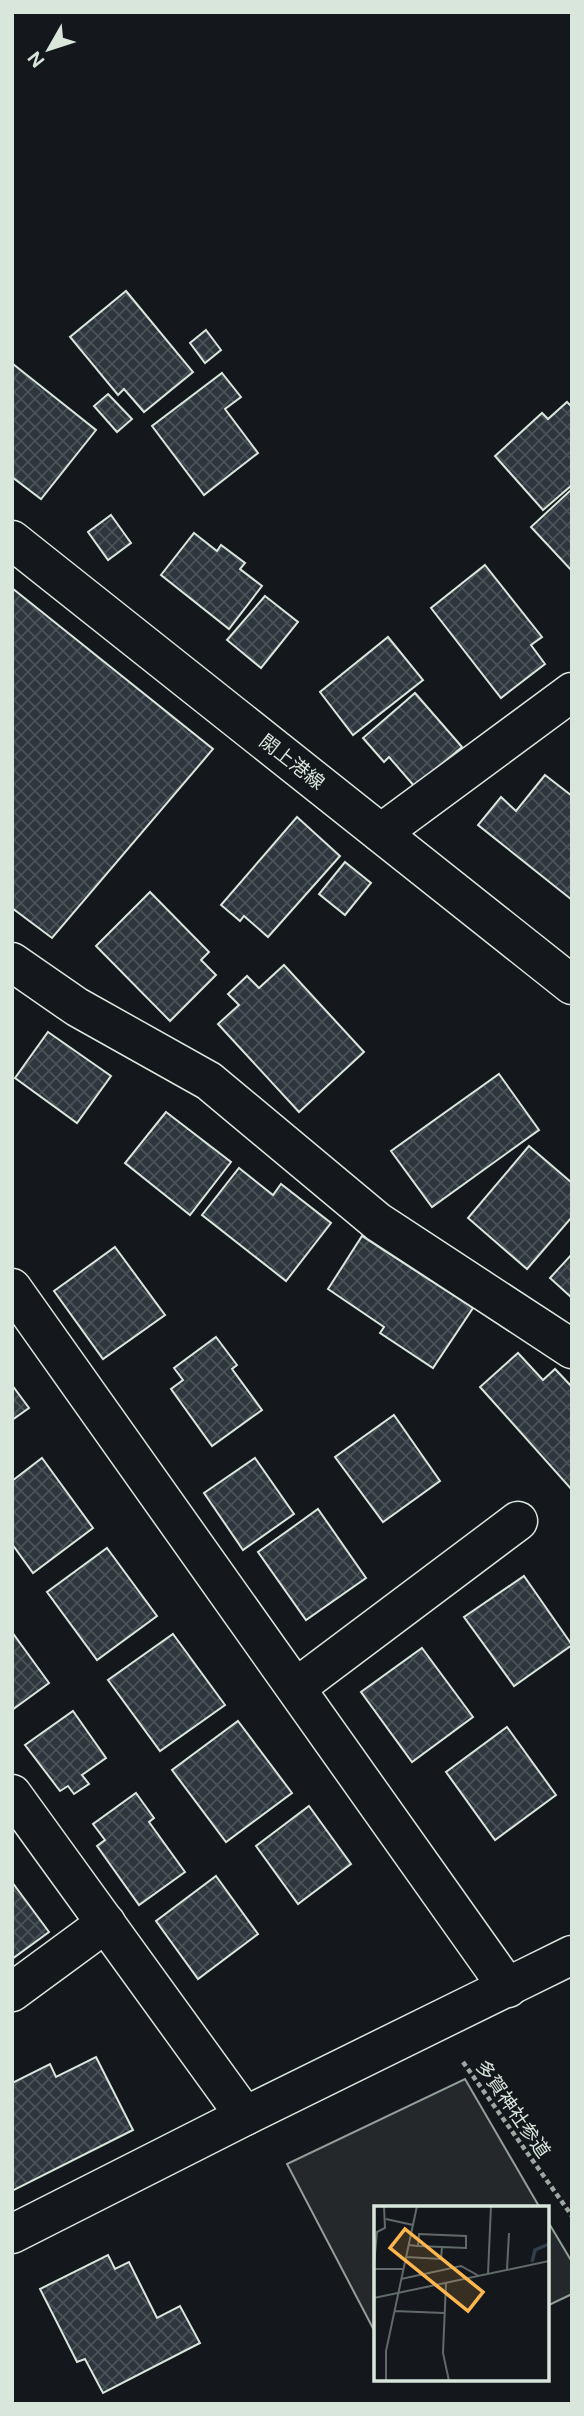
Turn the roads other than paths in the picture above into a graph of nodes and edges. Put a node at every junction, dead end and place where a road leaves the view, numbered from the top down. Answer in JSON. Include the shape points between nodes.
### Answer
{"nodes":[{"id":1,"x":12,"y":540,"type":"edge"},
{"id":2,"x":572,"y":692,"type":"edge"},
{"id":3,"x":381,"y":833,"type":"junction"},
{"id":4,"x":12,"y":962,"type":"edge"},
{"id":5,"x":572,"y":985,"type":"edge"},
{"id":6,"x":12,"y":1288,"type":"edge"},
{"id":7,"x":572,"y":1349,"type":"edge"},
{"id":8,"x":518,"y":1521,"type":"dead end"},
{"id":9,"x":297,"y":1687,"type":"junction"},
{"id":10,"x":12,"y":1794,"type":"edge"},
{"id":11,"x":106,"y":1923,"type":"junction"},
{"id":12,"x":572,"y":1955,"type":"edge"},
{"id":13,"x":508,"y":1988,"type":"junction"},
{"id":14,"x":12,"y":1992,"type":"edge"},
{"id":15,"x":245,"y":2116,"type":"junction"},
{"id":16,"x":12,"y":2234,"type":"edge"}],
"edges":[{"from":1,"to":3,"type":"street","name":"閖上港線"},
{"from":2,"to":3,"type":"street"},
{"from":3,"to":5,"type":"street","name":"閖上港線"},
{"from":4,"to":7,"type":"street","via":[[77,1007],[209,1081],[378,1222]]},
{"from":6,"to":9,"type":"street"},
{"from":8,"to":9,"type":"street"},
{"from":9,"to":13,"type":"street"},
{"from":10,"to":11,"type":"street"},
{"from":11,"to":14,"type":"street"},
{"from":11,"to":15,"type":"street"},
{"from":12,"to":13,"type":"street"},
{"from":13,"to":15,"type":"street"},
{"from":15,"to":16,"type":"street"}]}
